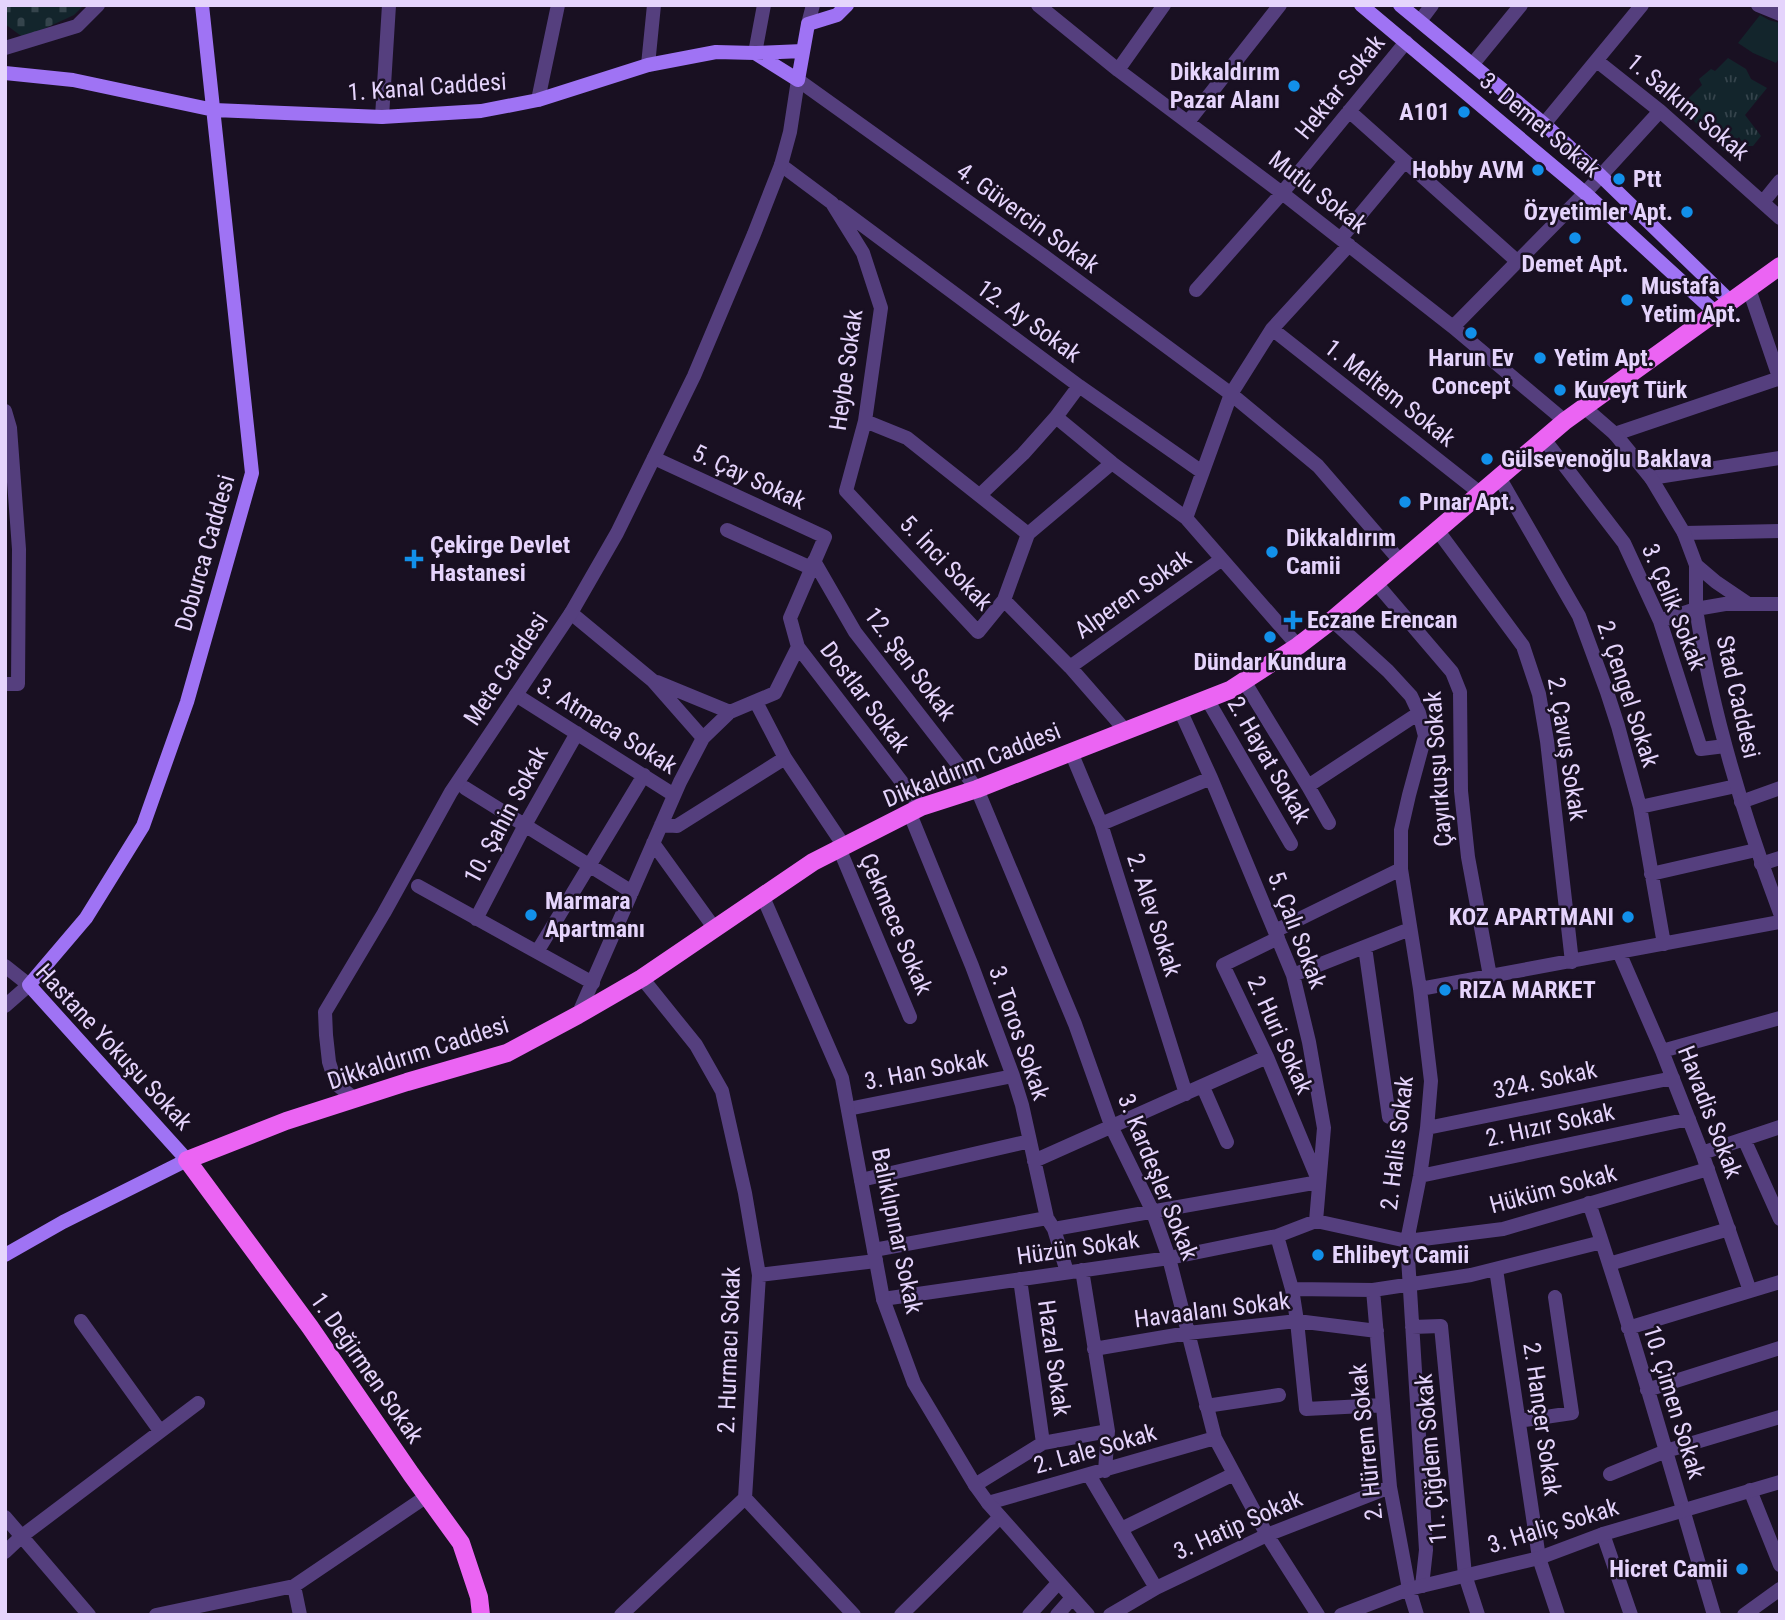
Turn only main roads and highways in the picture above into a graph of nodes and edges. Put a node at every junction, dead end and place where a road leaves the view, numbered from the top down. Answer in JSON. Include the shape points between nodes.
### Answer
{"nodes":[{"id":1,"x":202,"y":5,"type":"edge"},
{"id":2,"x":847,"y":5,"type":"edge"},
{"id":3,"x":1361,"y":5,"type":"edge"},
{"id":4,"x":1400,"y":5,"type":"edge"},
{"id":5,"x":803,"y":51,"type":"junction"},
{"id":6,"x":755,"y":53,"type":"junction"},
{"id":7,"x":5,"y":73,"type":"edge"},
{"id":8,"x":214,"y":110,"type":"junction"},
{"id":9,"x":1780,"y":266,"type":"edge"},
{"id":10,"x":1731,"y":302,"type":"junction"},
{"id":11,"x":1716,"y":313,"type":"junction"},
{"id":12,"x":29,"y":985,"type":"joint"},
{"id":13,"x":187,"y":1160,"type":"junction"},
{"id":14,"x":5,"y":1255,"type":"edge"},
{"id":15,"x":481,"y":1615,"type":"edge"}],
"edges":[{"from":1,"to":8,"type":"main road","name":"Doburca Caddesi"},
{"from":2,"to":5,"type":"main road","via":[[838,15],[808,24]]},
{"from":3,"to":11,"type":"main road","name":"3. Demet Sokak","via":[[1585,193]]},
{"from":4,"to":10,"type":"main road","name":"3. Demet Sokak","via":[[1544,124]]},
{"from":5,"to":6,"type":"main road","name":"1. Kanal Caddesi"},
{"from":5,"to":6,"type":"main road","name":"Mete Caddesi","via":[[798,80]]},
{"from":6,"to":8,"type":"main road","name":"1. Kanal Caddesi","via":[[716,52],[648,65],[538,100],[481,111],[382,117]]},
{"from":7,"to":8,"type":"main road","name":"1. Kanal Caddesi","via":[[73,80]]},
{"from":8,"to":12,"type":"main road","name":"Doburca Caddesi","via":[[252,473],[187,702],[143,826],[86,918]]},
{"from":9,"to":10,"type":"main road","name":"Dikkaldırım Caddesi"},
{"from":10,"to":11,"type":"main road","name":"Dikkaldırım Caddesi"},
{"from":11,"to":13,"type":"main road","name":"Dikkaldırım Caddesi","via":[[1565,421],[1332,620],[1230,690],[916,811],[842,847],[642,978],[507,1053],[286,1121]]},
{"from":12,"to":13,"type":"main road","name":"Hastane Yokuşu Sokak"},
{"from":13,"to":14,"type":"main road","name":"Dikkaldırım Caddesi"},
{"from":13,"to":15,"type":"main road","name":"1. Değirmen Sokak","via":[[461,1543]]}]}
